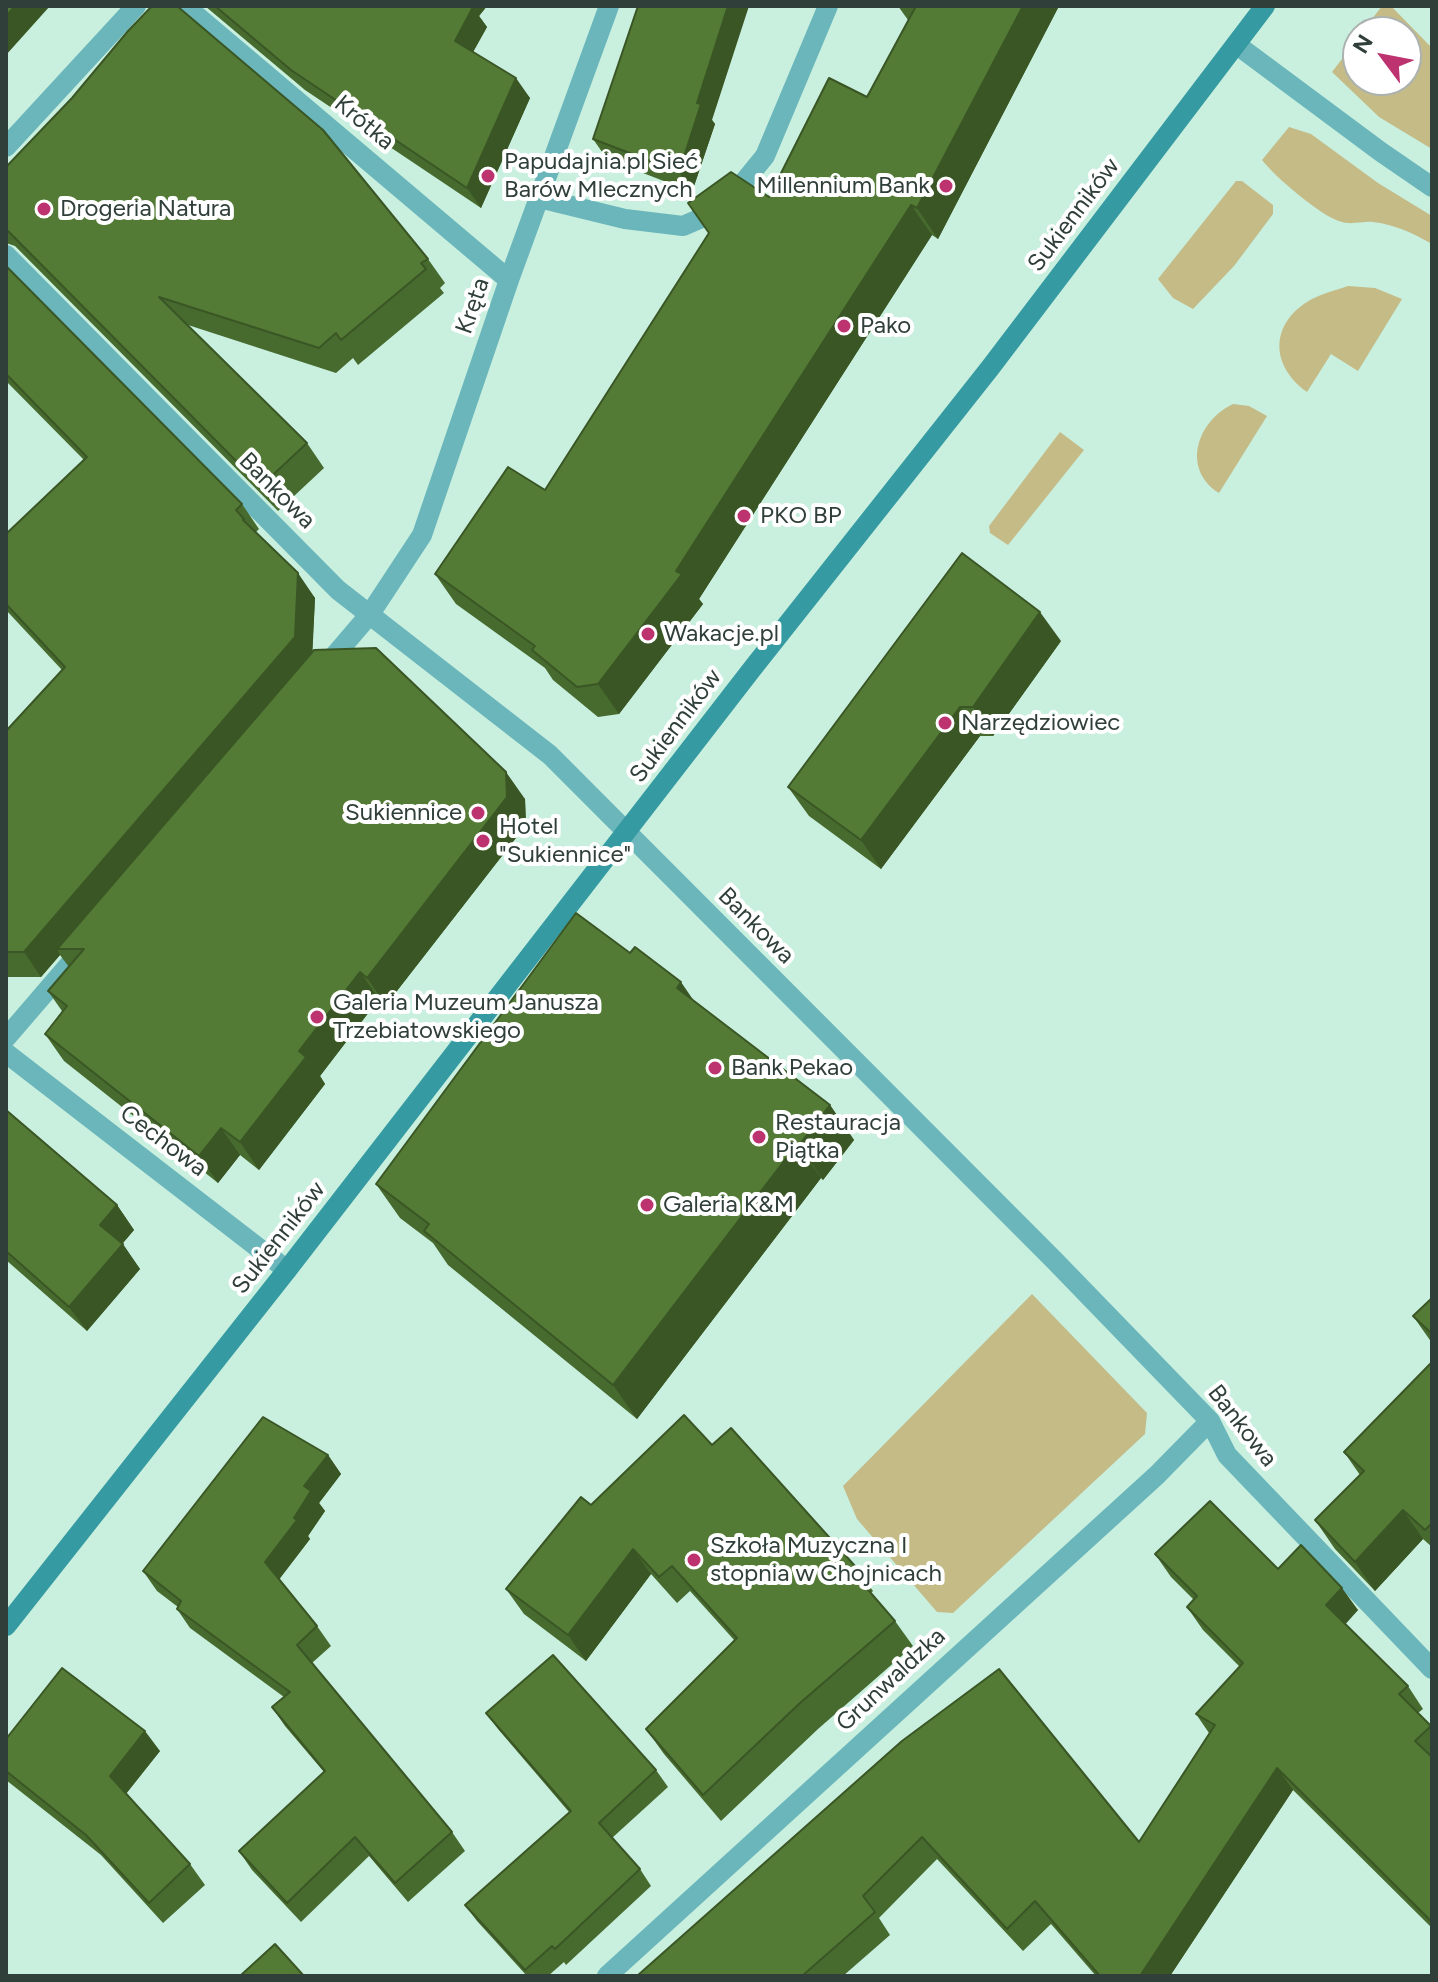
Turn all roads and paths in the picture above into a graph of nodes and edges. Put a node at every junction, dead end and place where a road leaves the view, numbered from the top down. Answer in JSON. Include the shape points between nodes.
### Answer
{"nodes":[{"id":1,"x":136,"y":6,"type":"edge"},
{"id":2,"x":185,"y":6,"type":"edge"},
{"id":3,"x":609,"y":6,"type":"edge"},
{"id":4,"x":828,"y":6,"type":"edge"},
{"id":5,"x":1265,"y":6,"type":"edge"},
{"id":6,"x":1237,"y":45,"type":"junction"},
{"id":7,"x":6,"y":147,"type":"edge"},
{"id":8,"x":1432,"y":187,"type":"edge"},
{"id":9,"x":539,"y":198,"type":"junction"},
{"id":10,"x":6,"y":255,"type":"edge"},
{"id":11,"x":509,"y":280,"type":"junction"},
{"id":12,"x":370,"y":614,"type":"junction"},
{"id":13,"x":305,"y":690,"type":"edge"},
{"id":14,"x":627,"y":833,"type":"junction"},
{"id":15,"x":99,"y":930,"type":"edge"},
{"id":16,"x":6,"y":1038,"type":"edge"},
{"id":17,"x":6,"y":1053,"type":"edge"},
{"id":18,"x":287,"y":1270,"type":"junction"},
{"id":19,"x":1210,"y":1421,"type":"junction"},
{"id":20,"x":6,"y":1626,"type":"edge"},
{"id":21,"x":1432,"y":1669,"type":"edge"},
{"id":22,"x":607,"y":1976,"type":"edge"}],
"edges":[{"from":1,"to":7,"type":"street"},
{"from":2,"to":11,"type":"street","name":"Krótka"},
{"from":3,"to":9,"type":"street","name":"Kręta"},
{"from":4,"to":9,"type":"street","via":[[765,156],[706,216],[683,226],[625,219]]},
{"from":5,"to":6,"type":"main road","name":"Sukienników"},
{"from":6,"to":8,"type":"street"},
{"from":6,"to":14,"type":"main road","name":"Sukienników"},
{"from":9,"to":11,"type":"street","name":"Kręta"},
{"from":10,"to":12,"type":"street","name":"Bankowa","via":[[338,590]]},
{"from":11,"to":12,"type":"street","name":"Kręta","via":[[422,535]]},
{"from":12,"to":13,"type":"street","name":"Kręta"},
{"from":12,"to":14,"type":"street","name":"Bankowa","via":[[550,755]]},
{"from":14,"to":18,"type":"main road","name":"Sukienników"},
{"from":14,"to":19,"type":"street","name":"Bankowa"},
{"from":15,"to":16,"type":"street"},
{"from":17,"to":18,"type":"street","name":"Cechowa"},
{"from":18,"to":20,"type":"main road","name":"Sukienników"},
{"from":19,"to":21,"type":"street","name":"Bankowa","via":[[1227,1455]]},
{"from":19,"to":22,"type":"street","name":"Grunwaldzka"}]}
